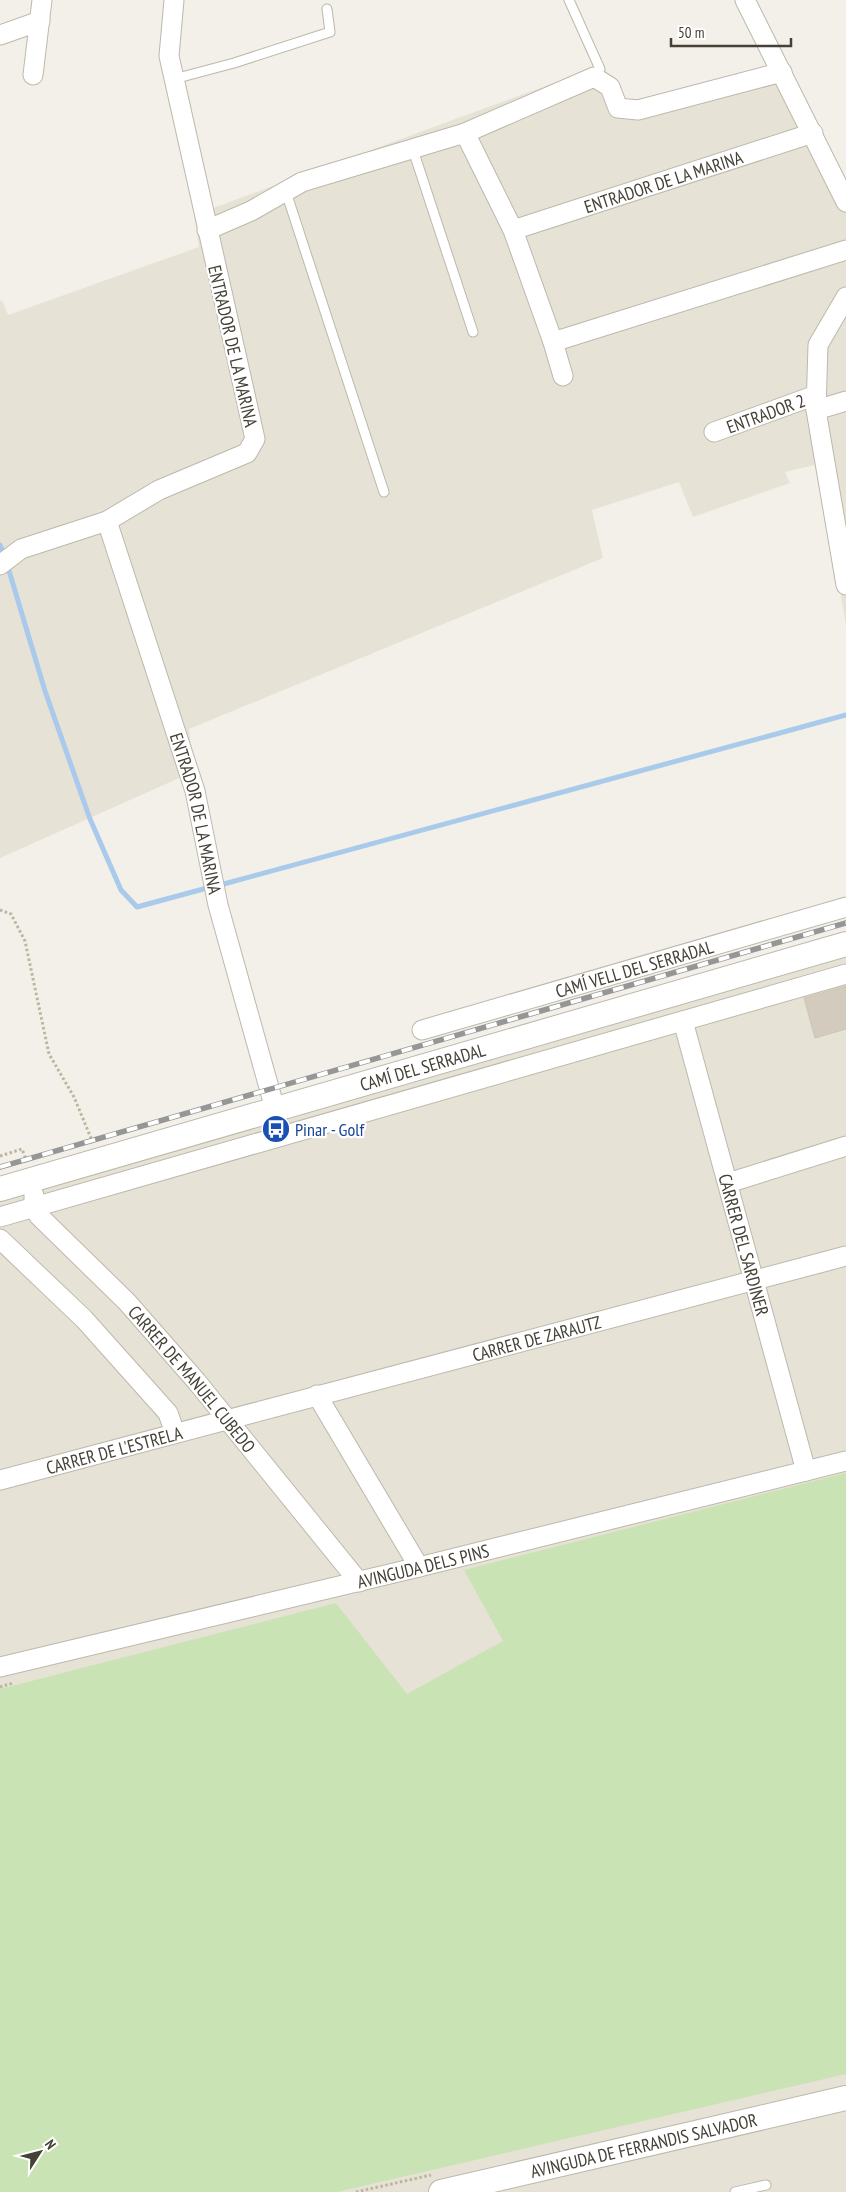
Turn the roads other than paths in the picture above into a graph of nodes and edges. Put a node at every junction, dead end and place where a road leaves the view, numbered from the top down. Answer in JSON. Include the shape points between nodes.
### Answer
{"nodes":[{"id":1,"x":42,"y":0,"type":"edge"},
{"id":2,"x":174,"y":0,"type":"edge"},
{"id":3,"x":569,"y":0,"type":"edge"},
{"id":4,"x":745,"y":0,"type":"edge"},
{"id":5,"x":327,"y":9,"type":"dead end"},
{"id":6,"x":40,"y":21,"type":"junction"},
{"id":7,"x":0,"y":35,"type":"edge"},
{"id":8,"x":782,"y":72,"type":"junction"},
{"id":9,"x":33,"y":75,"type":"dead end"},
{"id":10,"x":594,"y":77,"type":"junction"},
{"id":11,"x":174,"y":78,"type":"junction"},
{"id":12,"x":465,"y":133,"type":"junction"},
{"id":13,"x":813,"y":133,"type":"junction"},
{"id":14,"x":412,"y":148,"type":"junction"},
{"id":15,"x":286,"y":192,"type":"junction"},
{"id":16,"x":846,"y":202,"type":"edge"},
{"id":17,"x":207,"y":230,"type":"junction"},
{"id":18,"x":513,"y":230,"type":"junction"},
{"id":19,"x":846,"y":250,"type":"edge"},
{"id":20,"x":846,"y":297,"type":"edge"},
{"id":21,"x":473,"y":332,"type":"dead end"},
{"id":22,"x":553,"y":342,"type":"junction"},
{"id":23,"x":563,"y":376,"type":"dead end"},
{"id":24,"x":846,"y":401,"type":"edge"},
{"id":25,"x":816,"y":403,"type":"junction"},
{"id":26,"x":714,"y":432,"type":"dead end"},
{"id":27,"x":384,"y":492,"type":"dead end"},
{"id":28,"x":107,"y":521,"type":"junction"},
{"id":29,"x":0,"y":565,"type":"edge"},
{"id":30,"x":846,"y":585,"type":"edge"},
{"id":31,"x":846,"y":906,"type":"edge"},
{"id":32,"x":846,"y":944,"type":"edge"},
{"id":33,"x":846,"y":974,"type":"edge"},
{"id":34,"x":683,"y":1020,"type":"junction"},
{"id":35,"x":422,"y":1030,"type":"dead end"},
{"id":36,"x":275,"y":1110,"type":"junction"},
{"id":37,"x":846,"y":1146,"type":"edge"},
{"id":38,"x":33,"y":1179,"type":"junction"},
{"id":39,"x":728,"y":1183,"type":"junction"},
{"id":40,"x":0,"y":1189,"type":"edge"},
{"id":41,"x":34,"y":1207,"type":"junction"},
{"id":42,"x":0,"y":1217,"type":"edge"},
{"id":43,"x":0,"y":1239,"type":"edge"},
{"id":44,"x":846,"y":1256,"type":"edge"},
{"id":45,"x":754,"y":1280,"type":"junction"},
{"id":46,"x":317,"y":1395,"type":"junction"},
{"id":47,"x":226,"y":1420,"type":"junction"},
{"id":48,"x":176,"y":1433,"type":"junction"},
{"id":49,"x":846,"y":1461,"type":"edge"},
{"id":50,"x":806,"y":1471,"type":"junction"},
{"id":51,"x":0,"y":1480,"type":"edge"},
{"id":52,"x":419,"y":1567,"type":"junction"},
{"id":53,"x":359,"y":1582,"type":"junction"},
{"id":54,"x":0,"y":1667,"type":"edge"},
{"id":55,"x":846,"y":2098,"type":"edge"},
{"id":56,"x":766,"y":2185,"type":"dead end"},
{"id":57,"x":470,"y":2189,"type":"edge"},
{"id":58,"x":441,"y":2192,"type":"edge"},
{"id":59,"x":735,"y":2192,"type":"edge"}],
"edges":[{"from":1,"to":6,"type":"street"},
{"from":2,"to":11,"type":"street","name":"ENTRADOR DE LA MARINA","via":[[169,56]]},
{"from":3,"to":10,"type":"lane","via":[[600,69]]},
{"from":4,"to":8,"type":"street"},
{"from":5,"to":11,"type":"lane","via":[[330,32],[234,63]]},
{"from":6,"to":7,"type":"street"},
{"from":6,"to":9,"type":"street"},
{"from":8,"to":10,"type":"street","via":[[638,110],[618,108],[610,86]]},
{"from":8,"to":13,"type":"street"},
{"from":10,"to":12,"type":"street"},
{"from":11,"to":17,"type":"street","name":"ENTRADOR DE LA MARINA"},
{"from":12,"to":14,"type":"street"},
{"from":12,"to":18,"type":"street"},
{"from":13,"to":16,"type":"street"},
{"from":13,"to":18,"type":"street","name":"ENTRADOR DE LA MARINA"},
{"from":14,"to":15,"type":"street","via":[[302,182]]},
{"from":14,"to":21,"type":"lane"},
{"from":15,"to":17,"type":"street"},
{"from":15,"to":27,"type":"lane"},
{"from":17,"to":28,"type":"street","name":"ENTRADOR DE LA MARINA","via":[[255,439],[247,453],[159,490]]},
{"from":18,"to":22,"type":"street"},
{"from":19,"to":22,"type":"street"},
{"from":20,"to":25,"type":"street","via":[[818,345]]},
{"from":22,"to":23,"type":"street"},
{"from":24,"to":25,"type":"street","name":"ENTRADOR 2"},
{"from":25,"to":26,"type":"street","name":"ENTRADOR 2"},
{"from":25,"to":30,"type":"street"},
{"from":28,"to":29,"type":"street","name":"ENTRADOR DE LA MARINA","via":[[21,549]]},
{"from":28,"to":36,"type":"street","name":"ENTRADOR DE LA MARINA","via":[[195,791],[218,905]]},
{"from":31,"to":35,"type":"street","name":"CAMÍ VELL DEL SERRADAL"},
{"from":32,"to":36,"type":"street","name":"CAMÍ DEL SERRADAL"},
{"from":33,"to":34,"type":"street","name":"CAMÍ DEL SERRADAL"},
{"from":34,"to":39,"type":"street","name":"CARRER DEL SARDINER"},
{"from":34,"to":41,"type":"street","name":"CAMÍ DEL SERRADAL"},
{"from":36,"to":38,"type":"street","name":"CAMÍ DEL SERRADAL"},
{"from":37,"to":39,"type":"street"},
{"from":38,"to":40,"type":"street","name":"CAMÍ DEL SERRADAL"},
{"from":38,"to":41,"type":"street"},
{"from":39,"to":45,"type":"street","name":"CARRER DEL SARDINER"},
{"from":41,"to":42,"type":"street","name":"CAMÍ DEL SERRADAL"},
{"from":41,"to":47,"type":"street","name":"CARRER DE MANUEL CUBEDO","via":[[39,1216],[127,1302]]},
{"from":43,"to":48,"type":"street","via":[[84,1319],[168,1413]]},
{"from":44,"to":45,"type":"street","name":"CARRER DE ZARAUTZ"},
{"from":45,"to":46,"type":"street","name":"CARRER DE ZARAUTZ"},
{"from":45,"to":50,"type":"street","name":"CARRER DEL SARDINER"},
{"from":46,"to":47,"type":"street","name":"CARRER DE ZARAUTZ"},
{"from":46,"to":52,"type":"street"},
{"from":47,"to":48,"type":"street","name":"CARRER DE L'ESTRELA"},
{"from":47,"to":53,"type":"street","name":"CARRER DE MANUEL CUBEDO"},
{"from":48,"to":51,"type":"street","name":"CARRER DE L'ESTRELA"},
{"from":49,"to":50,"type":"street","name":"AVINGUDA DELS PINS"},
{"from":50,"to":52,"type":"street","name":"AVINGUDA DELS PINS"},
{"from":52,"to":53,"type":"street","name":"AVINGUDA DELS PINS"},
{"from":53,"to":54,"type":"street","name":"AVINGUDA DELS PINS"},
{"from":55,"to":57,"type":"street","name":"AVINGUDA DE FERRANDIS SALVADOR"},
{"from":56,"to":59,"type":"lane"},
{"from":57,"to":58,"type":"street","name":"AVINGUDA DE FERRANDIS SALVADOR"}]}
